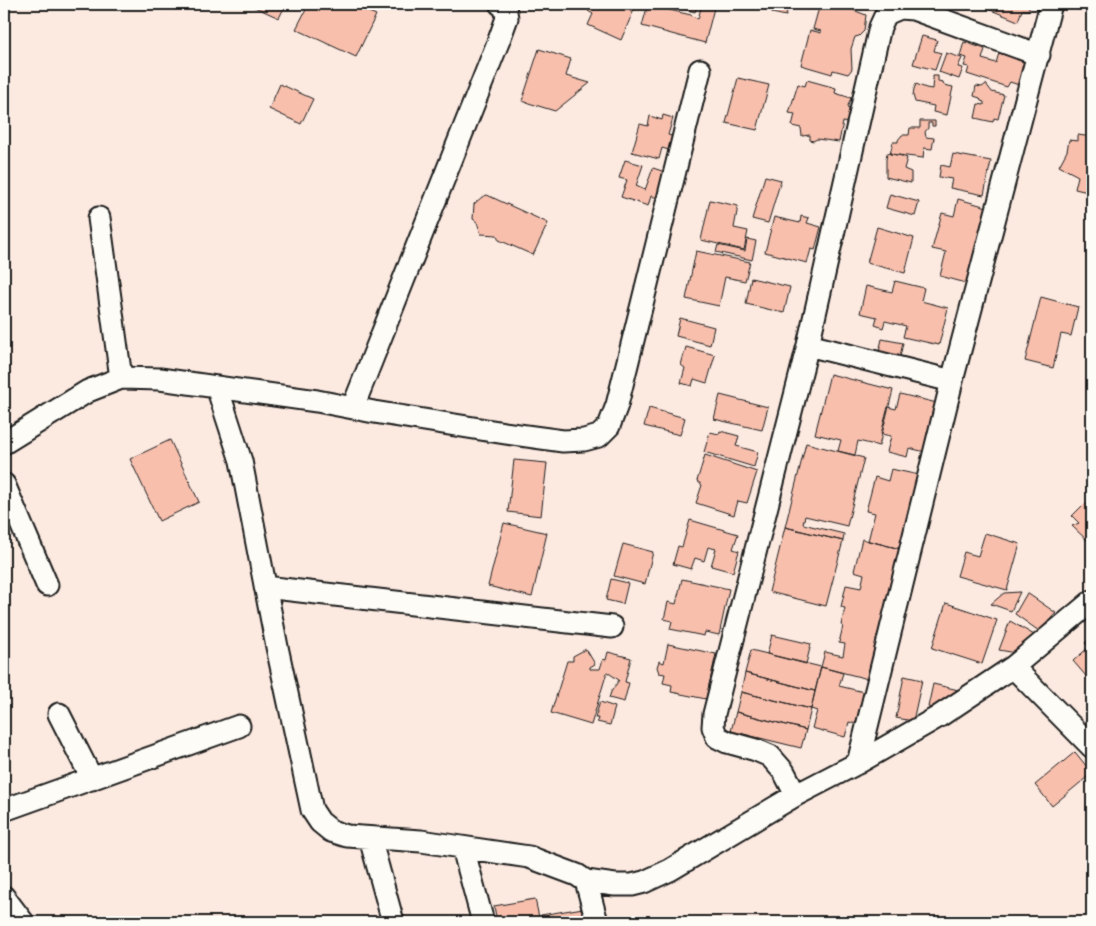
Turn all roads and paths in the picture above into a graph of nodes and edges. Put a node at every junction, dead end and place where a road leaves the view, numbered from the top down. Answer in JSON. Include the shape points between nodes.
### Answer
{"nodes":[{"id":1,"x":500,"y":4,"type":"edge"},
{"id":2,"x":1052,"y":4,"type":"edge"},
{"id":3,"x":1039,"y":55,"type":"junction"},
{"id":4,"x":700,"y":70,"type":"dead end"},
{"id":5,"x":99,"y":218,"type":"dead end"},
{"id":6,"x":808,"y":345,"type":"junction"},
{"id":7,"x":121,"y":378,"type":"junction"},
{"id":8,"x":952,"y":382,"type":"junction"},
{"id":9,"x":217,"y":387,"type":"junction"},
{"id":10,"x":353,"y":408,"type":"junction"},
{"id":11,"x":4,"y":443,"type":"edge"},
{"id":12,"x":4,"y":484,"type":"edge"},
{"id":13,"x":47,"y":585,"type":"dead end"},
{"id":14,"x":265,"y":587,"type":"junction"},
{"id":15,"x":1092,"y":601,"type":"edge"},
{"id":16,"x":612,"y":627,"type":"dead end"},
{"id":17,"x":1013,"y":667,"type":"junction"},
{"id":18,"x":59,"y":714,"type":"dead end"},
{"id":19,"x":238,"y":726,"type":"dead end"},
{"id":20,"x":1092,"y":747,"type":"edge"},
{"id":21,"x":858,"y":763,"type":"junction"},
{"id":22,"x":92,"y":779,"type":"junction"},
{"id":23,"x":796,"y":795,"type":"junction"},
{"id":24,"x":4,"y":810,"type":"edge"},
{"id":25,"x":370,"y":838,"type":"junction"},
{"id":26,"x":463,"y":848,"type":"junction"},
{"id":27,"x":586,"y":882,"type":"junction"},
{"id":28,"x":4,"y":897,"type":"edge"},
{"id":29,"x":23,"y":922,"type":"edge"},
{"id":30,"x":393,"y":922,"type":"edge"},
{"id":31,"x":482,"y":922,"type":"edge"},
{"id":32,"x":597,"y":922,"type":"edge"}],
"edges":[{"from":1,"to":10,"type":"street","via":[[505,7],[507,18],[499,40]]},
{"from":2,"to":3,"type":"street"},
{"from":3,"to":6,"type":"street","via":[[913,9],[900,8],[886,14],[880,27]]},
{"from":3,"to":8,"type":"street"},
{"from":4,"to":10,"type":"street","via":[[616,405],[609,426],[600,436],[563,441]]},
{"from":5,"to":7,"type":"street"},
{"from":6,"to":8,"type":"street"},
{"from":6,"to":23,"type":"street","via":[[713,727],[717,737],[770,756],[784,772]]},
{"from":7,"to":9,"type":"street","via":[[160,379]]},
{"from":7,"to":11,"type":"street","via":[[88,391]]},
{"from":8,"to":21,"type":"street"},
{"from":9,"to":10,"type":"street"},
{"from":9,"to":14,"type":"street","via":[[241,461]]},
{"from":12,"to":13,"type":"street"},
{"from":14,"to":16,"type":"street"},
{"from":14,"to":25,"type":"street","via":[[312,810],[331,830],[347,836]]},
{"from":15,"to":17,"type":"street"},
{"from":17,"to":20,"type":"street"},
{"from":17,"to":21,"type":"street","via":[[938,717]]},
{"from":18,"to":22,"type":"street"},
{"from":19,"to":22,"type":"street"},
{"from":21,"to":23,"type":"street"},
{"from":22,"to":24,"type":"street"},
{"from":23,"to":27,"type":"street","via":[[670,870],[644,882],[632,885]]},
{"from":25,"to":26,"type":"street"},
{"from":25,"to":30,"type":"street"},
{"from":26,"to":27,"type":"street","via":[[529,857],[577,875]]},
{"from":26,"to":31,"type":"street"},
{"from":27,"to":32,"type":"street"},
{"from":28,"to":29,"type":"street"}]}
